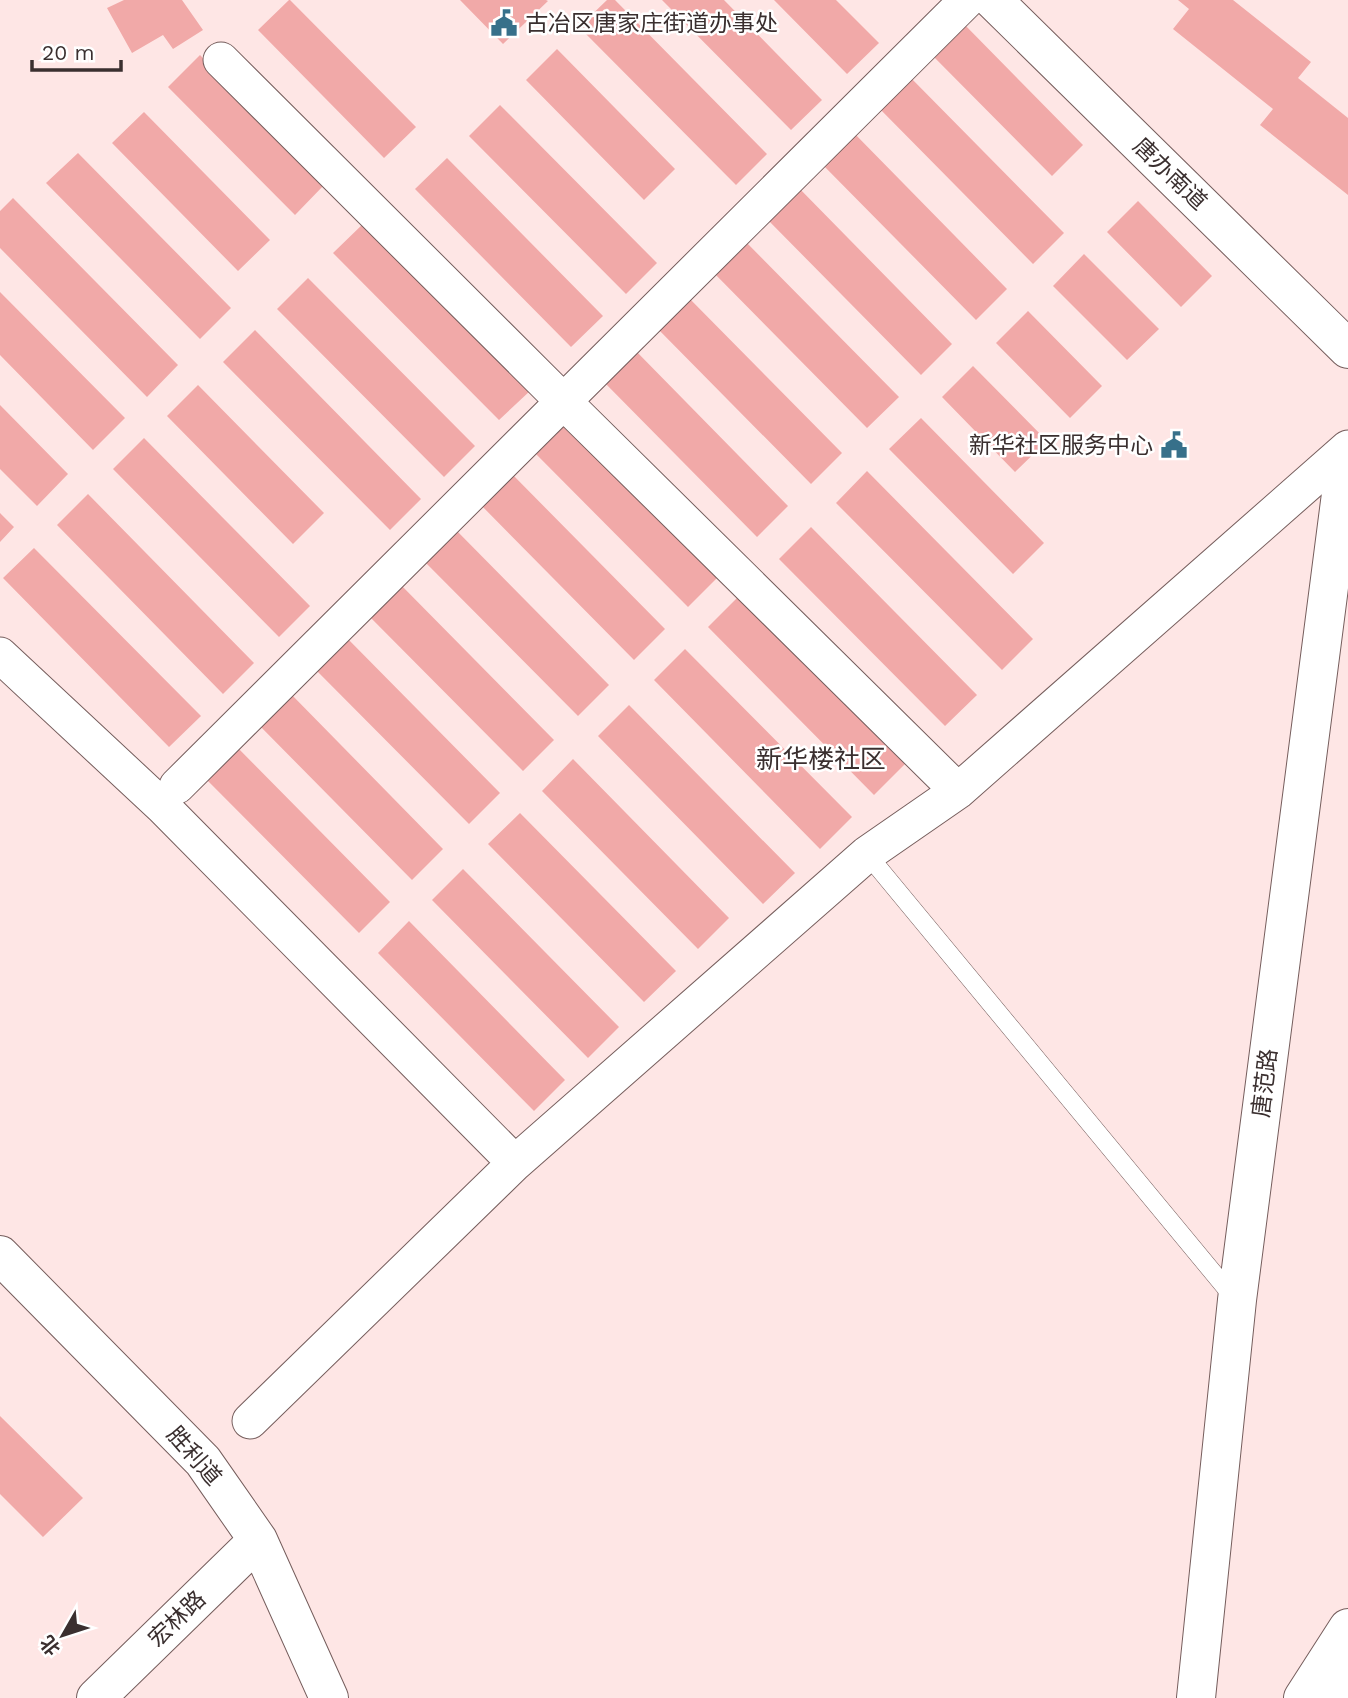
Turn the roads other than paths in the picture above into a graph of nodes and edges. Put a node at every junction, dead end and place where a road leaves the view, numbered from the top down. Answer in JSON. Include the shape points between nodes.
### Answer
{"nodes":[{"id":1,"x":967,"y":0,"type":"edge"},
{"id":2,"x":993,"y":0,"type":"edge"},
{"id":3,"x":221,"y":60,"type":"dead end"},
{"id":4,"x":1348,"y":349,"type":"edge"},
{"id":5,"x":564,"y":402,"type":"junction"},
{"id":6,"x":1348,"y":448,"type":"edge"},
{"id":7,"x":1348,"y":471,"type":"edge"},
{"id":8,"x":0,"y":655,"type":"edge"},
{"id":9,"x":177,"y":786,"type":"dead end"},
{"id":10,"x":958,"y":791,"type":"junction"},
{"id":11,"x":867,"y":854,"type":"junction"},
{"id":12,"x":515,"y":1163,"type":"junction"},
{"id":13,"x":0,"y":1255,"type":"edge"},
{"id":14,"x":1237,"y":1300,"type":"junction"},
{"id":15,"x":250,"y":1421,"type":"dead end"},
{"id":16,"x":258,"y":1540,"type":"junction"},
{"id":17,"x":1348,"y":1628,"type":"edge"},
{"id":18,"x":1348,"y":1682,"type":"edge"},
{"id":19,"x":96,"y":1698,"type":"edge"},
{"id":20,"x":329,"y":1698,"type":"edge"},
{"id":21,"x":1196,"y":1698,"type":"edge"},
{"id":22,"x":1303,"y":1698,"type":"edge"},
{"id":23,"x":1338,"y":1698,"type":"edge"}],
"edges":[{"from":1,"to":5,"type":"street"},
{"from":2,"to":4,"type":"street","name":"唐办南道"},
{"from":3,"to":5,"type":"street"},
{"from":5,"to":9,"type":"street"},
{"from":5,"to":10,"type":"street"},
{"from":6,"to":10,"type":"street"},
{"from":7,"to":14,"type":"street","name":"唐范路","via":[[1341,494]]},
{"from":8,"to":12,"type":"street","via":[[163,807]]},
{"from":10,"to":11,"type":"street"},
{"from":11,"to":12,"type":"street"},
{"from":11,"to":14,"type":"lane"},
{"from":12,"to":15,"type":"street"},
{"from":13,"to":16,"type":"street","name":"胜利道","via":[[203,1461]]},
{"from":14,"to":21,"type":"street","name":"唐范路"},
{"from":16,"to":19,"type":"street","name":"宏林路"},
{"from":16,"to":20,"type":"street","name":"胜利道"},
{"from":17,"to":22,"type":"street"},
{"from":18,"to":23,"type":"street"}]}
